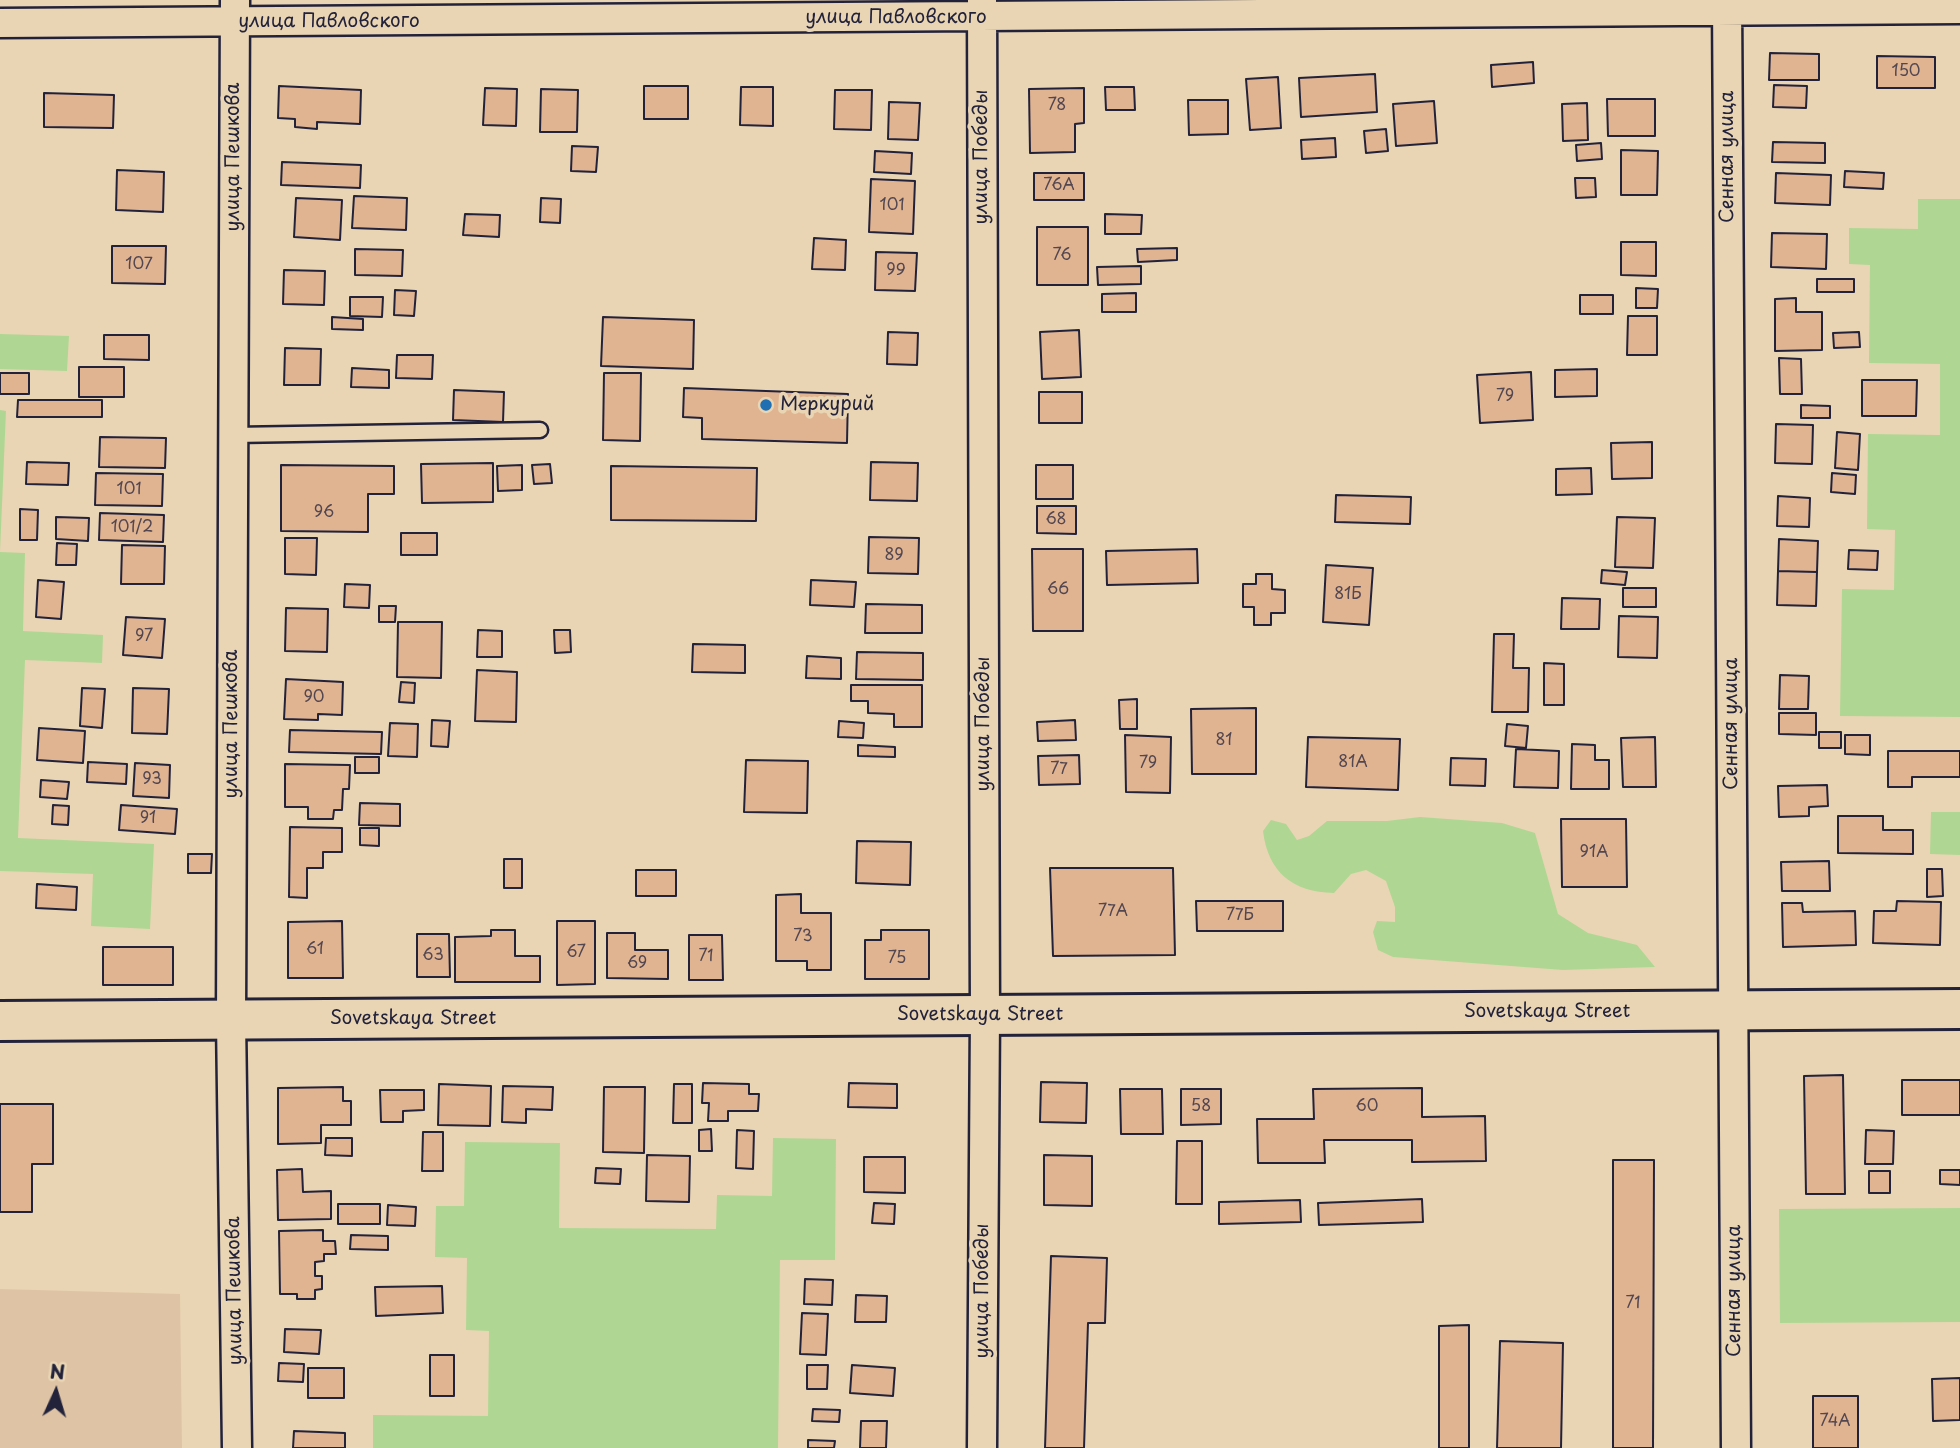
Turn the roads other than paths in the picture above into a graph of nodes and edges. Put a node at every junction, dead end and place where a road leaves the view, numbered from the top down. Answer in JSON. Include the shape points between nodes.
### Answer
{"nodes":[{"id":1,"x":1727,"y":4,"type":"edge"},
{"id":2,"x":982,"y":9,"type":"edge"},
{"id":3,"x":1960,"y":9,"type":"edge"},
{"id":4,"x":235,"y":11,"type":"edge"},
{"id":5,"x":0,"y":23,"type":"edge"},
{"id":6,"x":540,"y":430,"type":"dead end"},
{"id":7,"x":233,"y":435,"type":"junction"},
{"id":8,"x":1960,"y":1009,"type":"edge"},
{"id":9,"x":1734,"y":1010,"type":"junction"},
{"id":10,"x":985,"y":1015,"type":"junction"},
{"id":11,"x":231,"y":1020,"type":"junction"},
{"id":12,"x":0,"y":1021,"type":"edge"},
{"id":13,"x":237,"y":1448,"type":"edge"},
{"id":14,"x":982,"y":1448,"type":"edge"},
{"id":15,"x":1736,"y":1448,"type":"edge"}],
"edges":[{"from":1,"to":2,"type":"street","name":"улица Павловского"},
{"from":1,"to":3,"type":"street","name":"улица Павловского"},
{"from":1,"to":9,"type":"street","name":"Сенная улица"},
{"from":2,"to":4,"type":"street","name":"улица Павловского"},
{"from":2,"to":10,"type":"street","name":"улица Победы"},
{"from":4,"to":5,"type":"street","name":"улица Павловского"},
{"from":4,"to":7,"type":"street","name":"улица Пешкова"},
{"from":6,"to":7,"type":"lane"},
{"from":7,"to":11,"type":"street","name":"улица Пешкова"},
{"from":8,"to":9,"type":"street","name":"Sovetskaya Street"},
{"from":9,"to":10,"type":"street","name":"Sovetskaya Street"},
{"from":9,"to":15,"type":"street","name":"Сенная улица"},
{"from":10,"to":11,"type":"street","name":"Sovetskaya Street"},
{"from":10,"to":14,"type":"street","name":"улица Победы"},
{"from":11,"to":12,"type":"street","name":"Sovetskaya Street"},
{"from":11,"to":13,"type":"street","name":"улица Пешкова"}]}
